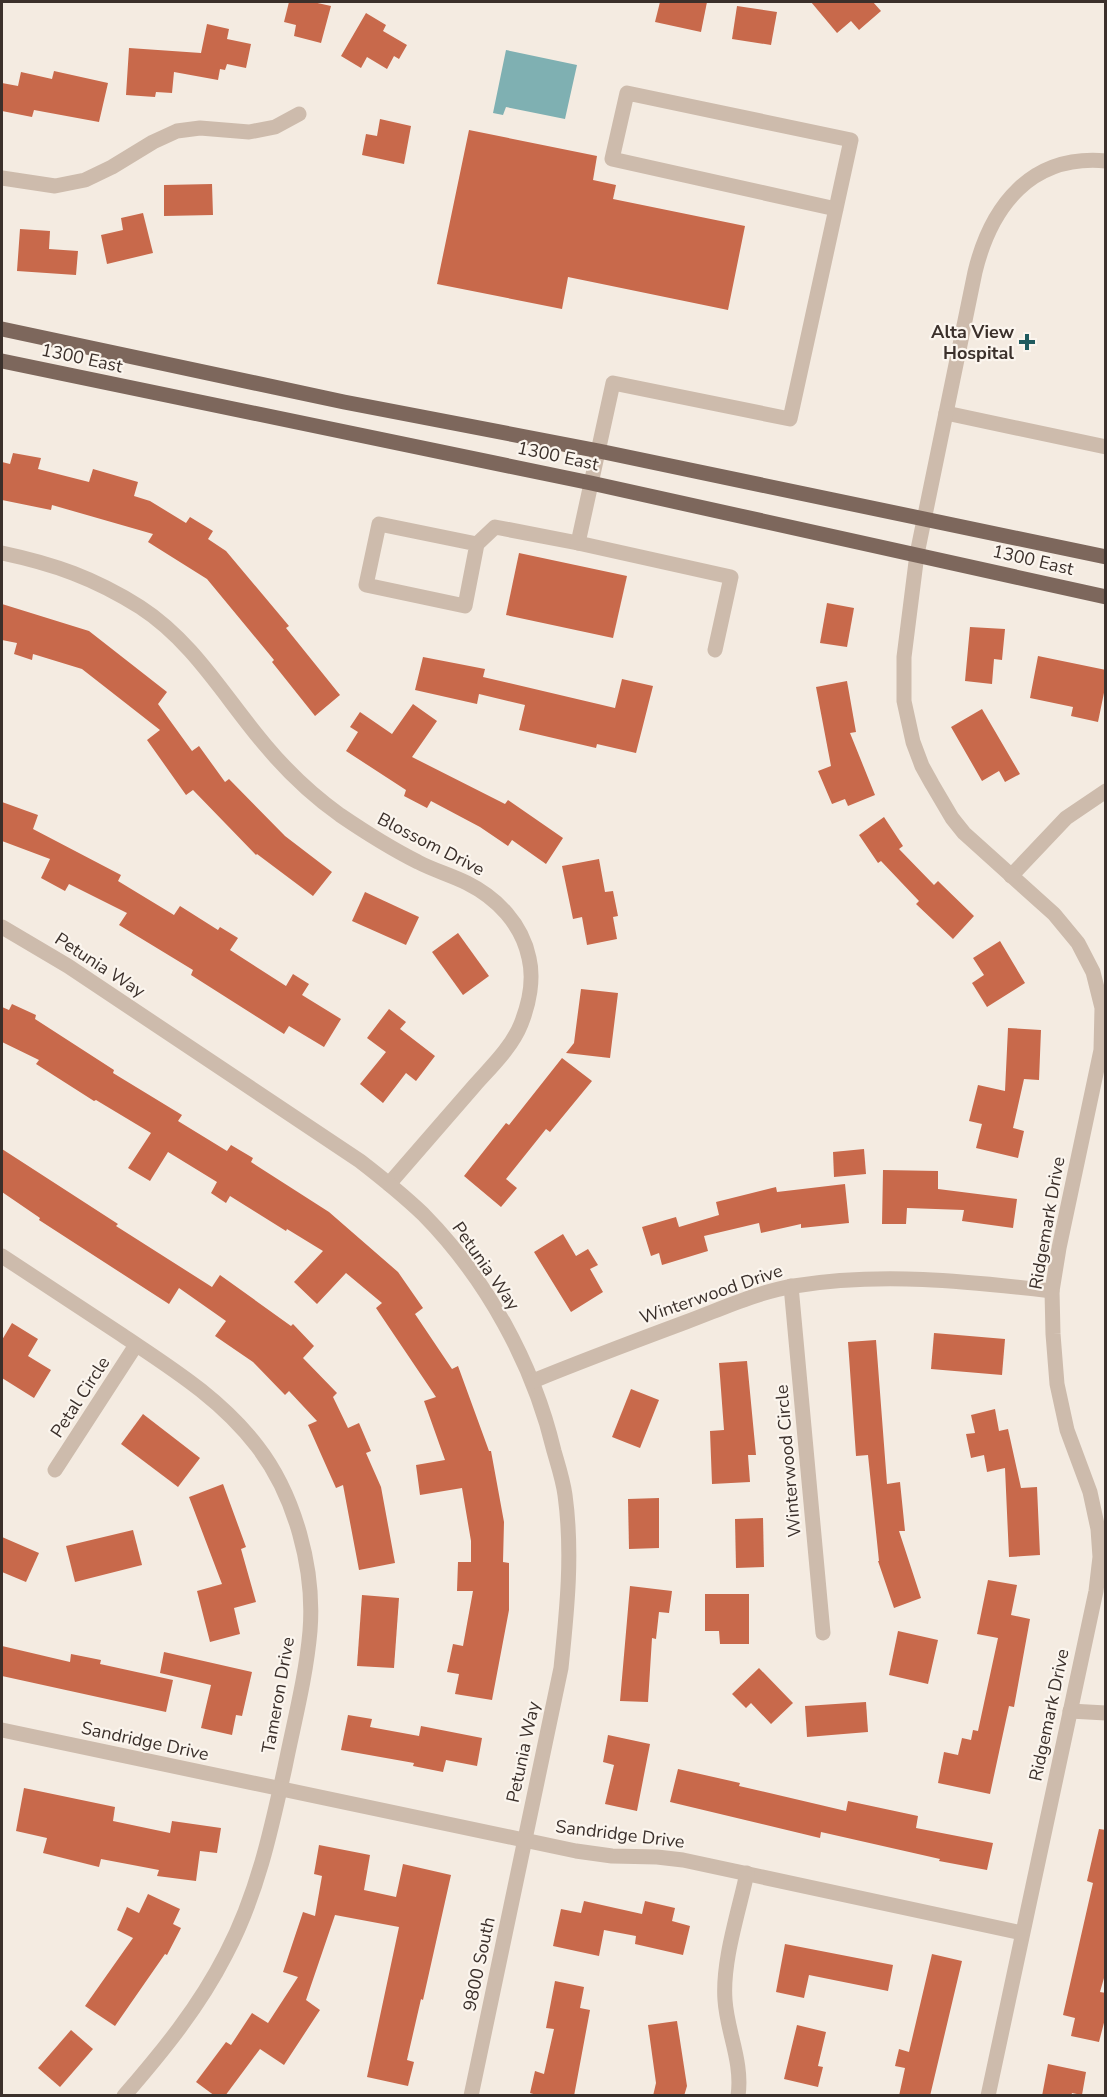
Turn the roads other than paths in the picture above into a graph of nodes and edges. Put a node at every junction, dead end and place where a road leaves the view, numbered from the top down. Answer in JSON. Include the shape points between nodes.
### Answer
{"nodes":[{"id":1,"x":299,"y":114,"type":"dead end"},
{"id":2,"x":1106,"y":161,"type":"edge"},
{"id":3,"x":2,"y":178,"type":"edge"},
{"id":4,"x":836,"y":209,"type":"junction"},
{"id":5,"x":2,"y":329,"type":"edge"},
{"id":6,"x":2,"y":361,"type":"edge"},
{"id":7,"x":946,"y":413,"type":"junction"},
{"id":8,"x":1106,"y":447,"type":"edge"},
{"id":9,"x":599,"y":451,"type":"junction"},
{"id":10,"x":591,"y":483,"type":"junction"},
{"id":11,"x":924,"y":519,"type":"junction"},
{"id":12,"x":578,"y":543,"type":"junction"},
{"id":13,"x":477,"y":544,"type":"junction"},
{"id":14,"x":2,"y":553,"type":"edge"},
{"id":15,"x":916,"y":554,"type":"junction"},
{"id":16,"x":1106,"y":557,"type":"edge"},
{"id":17,"x":1106,"y":597,"type":"edge"},
{"id":18,"x":715,"y":650,"type":"dead end"},
{"id":19,"x":1106,"y":790,"type":"edge"},
{"id":20,"x":1011,"y":876,"type":"junction"},
{"id":21,"x":2,"y":927,"type":"edge"},
{"id":22,"x":389,"y":1184,"type":"junction"},
{"id":23,"x":2,"y":1256,"type":"edge"},
{"id":24,"x":791,"y":1286,"type":"junction"},
{"id":25,"x":1053,"y":1291,"type":"junction"},
{"id":26,"x":136,"y":1345,"type":"junction"},
{"id":27,"x":533,"y":1381,"type":"junction"},
{"id":28,"x":56,"y":1470,"type":"dead end"},
{"id":29,"x":1106,"y":1488,"type":"edge"},
{"id":30,"x":1089,"y":1492,"type":"junction"},
{"id":31,"x":823,"y":1633,"type":"dead end"},
{"id":32,"x":1070,"y":1711,"type":"junction"},
{"id":33,"x":1106,"y":1713,"type":"edge"},
{"id":34,"x":2,"y":1730,"type":"edge"},
{"id":35,"x":280,"y":1789,"type":"junction"},
{"id":36,"x":525,"y":1840,"type":"junction"},
{"id":37,"x":747,"y":1873,"type":"junction"},
{"id":38,"x":1022,"y":1933,"type":"junction"},
{"id":39,"x":124,"y":2096,"type":"edge"},
{"id":40,"x":471,"y":2096,"type":"edge"},
{"id":41,"x":738,"y":2096,"type":"edge"},
{"id":42,"x":988,"y":2096,"type":"edge"}],
"edges":[{"from":1,"to":3,"type":"street","via":[[275,127],[249,132],[200,128],[177,131],[85,180],[55,186]]},
{"from":2,"to":7,"type":"street","name":"Ridgemark Drive","via":[[1073,162],[1044,172],[1018,189],[996,216],[980,253]]},
{"from":4,"to":4,"type":"street","via":[[852,140],[627,93],[612,159]]},
{"from":4,"to":9,"type":"street","via":[[790,419],[613,383]]},
{"from":5,"to":9,"type":"main road","name":"1300 East","via":[[344,402]]},
{"from":6,"to":10,"type":"main road","name":"1300 East"},
{"from":7,"to":8,"type":"street"},
{"from":7,"to":11,"type":"street","name":"Ridgemark Drive"},
{"from":9,"to":10,"type":"street"},
{"from":9,"to":11,"type":"main road","name":"1300 East"},
{"from":10,"to":12,"type":"street"},
{"from":10,"to":15,"type":"main road","name":"1300 East"},
{"from":11,"to":15,"type":"street","name":"Ridgemark Drive"},
{"from":11,"to":16,"type":"main road","name":"1300 East"},
{"from":12,"to":13,"type":"street","via":[[495,527]]},
{"from":12,"to":18,"type":"street","via":[[731,577]]},
{"from":13,"to":13,"type":"street","via":[[379,524],[366,585],[465,606]]},
{"from":14,"to":22,"type":"street","name":"Blossom Drive","via":[[62,567],[141,608],[176,636],[266,745],[329,807],[420,864],[467,883],[496,901],[518,927],[530,958],[531,992],[521,1025],[502,1054]]},
{"from":15,"to":17,"type":"main road","name":"1300 East"},
{"from":15,"to":20,"type":"street","name":"Ridgemark Drive","via":[[904,657],[904,701],[913,742],[952,818]]},
{"from":19,"to":20,"type":"street","via":[[1066,818]]},
{"from":20,"to":25,"type":"street","name":"Ridgemark Drive","via":[[1054,915],[1078,944],[1093,972],[1102,1008],[1101,1050]]},
{"from":21,"to":22,"type":"street","name":"Petunia Way","via":[[68,966]]},
{"from":22,"to":27,"type":"street","name":"Petunia Way","via":[[423,1214],[482,1288]]},
{"from":23,"to":26,"type":"street","name":"Tameron Drive"},
{"from":24,"to":25,"type":"street","name":"Winterwood Drive","via":[[887,1278]]},
{"from":24,"to":27,"type":"street","name":"Winterwood Drive","via":[[743,1300]]},
{"from":24,"to":31,"type":"street","name":"Winterwood Circle"},
{"from":25,"to":30,"type":"street","name":"Ridgemark Drive","via":[[1057,1384],[1067,1430]]},
{"from":26,"to":28,"type":"street","name":"Petal Circle"},
{"from":26,"to":35,"type":"street","name":"Tameron Drive","via":[[194,1383],[225,1409],[258,1447],[282,1487],[299,1529],[308,1576],[310,1629]]},
{"from":27,"to":36,"type":"street","name":"Petunia Way","via":[[565,1494],[570,1553],[561,1668]]},
{"from":29,"to":30,"type":"street"},
{"from":30,"to":32,"type":"street","name":"Ridgemark Drive","via":[[1100,1557]]},
{"from":32,"to":33,"type":"street"},
{"from":32,"to":38,"type":"street","name":"Ridgemark Drive"},
{"from":34,"to":35,"type":"street","name":"Sandridge Drive"},
{"from":35,"to":36,"type":"street","name":"Sandridge Drive"},
{"from":35,"to":39,"type":"street","name":"Tameron Drive","via":[[248,1907],[227,1952],[202,1998]]},
{"from":36,"to":37,"type":"street","name":"Sandridge Drive","via":[[612,1856],[683,1860]]},
{"from":36,"to":40,"type":"street","name":"9800 South"},
{"from":37,"to":38,"type":"street","name":"Sandridge Drive"},
{"from":37,"to":41,"type":"street","via":[[724,1987],[738,2066]]},
{"from":38,"to":42,"type":"street","name":"Ridgemark Drive"}]}
